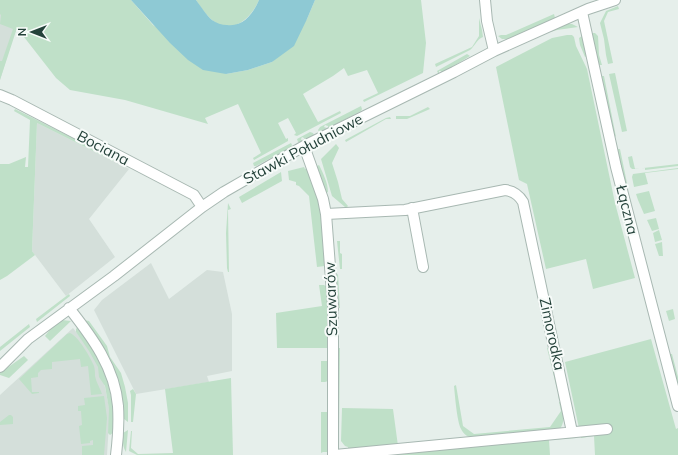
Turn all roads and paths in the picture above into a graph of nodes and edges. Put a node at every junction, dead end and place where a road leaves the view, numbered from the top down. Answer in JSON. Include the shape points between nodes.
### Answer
{"nodes":[{"id":1,"x":485,"y":0,"type":"edge"},
{"id":2,"x":616,"y":0,"type":"edge"},
{"id":3,"x":582,"y":12,"type":"junction"},
{"id":4,"x":494,"y":51,"type":"junction"},
{"id":5,"x":0,"y":95,"type":"edge"},
{"id":6,"x":304,"y":146,"type":"junction"},
{"id":7,"x":202,"y":206,"type":"junction"},
{"id":8,"x":412,"y":208,"type":"junction"},
{"id":9,"x":326,"y":214,"type":"junction"},
{"id":10,"x":423,"y":267,"type":"dead end"},
{"id":11,"x":69,"y":308,"type":"junction"},
{"id":12,"x":19,"y":346,"type":"junction"},
{"id":13,"x":0,"y":361,"type":"edge"},
{"id":14,"x":0,"y":367,"type":"edge"},
{"id":15,"x":678,"y":406,"type":"edge"},
{"id":16,"x":607,"y":429,"type":"dead end"},
{"id":17,"x":572,"y":432,"type":"junction"},
{"id":18,"x":116,"y":455,"type":"edge"},
{"id":19,"x":334,"y":455,"type":"edge"}],
"edges":[{"from":1,"to":4,"type":"street"},
{"from":2,"to":3,"type":"street","name":"Stawki Południowe"},
{"from":3,"to":4,"type":"street","name":"Stawki Południowe"},
{"from":3,"to":15,"type":"street","name":"Łączna","via":[[616,167]]},
{"from":4,"to":6,"type":"street","name":"Stawki Południowe"},
{"from":5,"to":7,"type":"street","name":"Bociana","via":[[194,195]]},
{"from":6,"to":7,"type":"street","name":"Stawki Południowe"},
{"from":6,"to":9,"type":"street","name":"Szuwarów"},
{"from":7,"to":11,"type":"street","name":"Stawki Południowe"},
{"from":8,"to":9,"type":"street","name":"Zimorodka"},
{"from":8,"to":10,"type":"street"},
{"from":8,"to":17,"type":"street","name":"Zimorodka","via":[[505,190],[522,199]]},
{"from":9,"to":19,"type":"street","name":"Szuwarów","via":[[333,306]]},
{"from":11,"to":12,"type":"street","name":"Stawki Południowe"},
{"from":11,"to":18,"type":"street","via":[[102,354],[112,377],[118,405]]},
{"from":12,"to":13,"type":"street","name":"Stawki Południowe"},
{"from":12,"to":14,"type":"street","name":"Stawki Południowe"},
{"from":16,"to":17,"type":"street"},
{"from":17,"to":19,"type":"street"}]}
